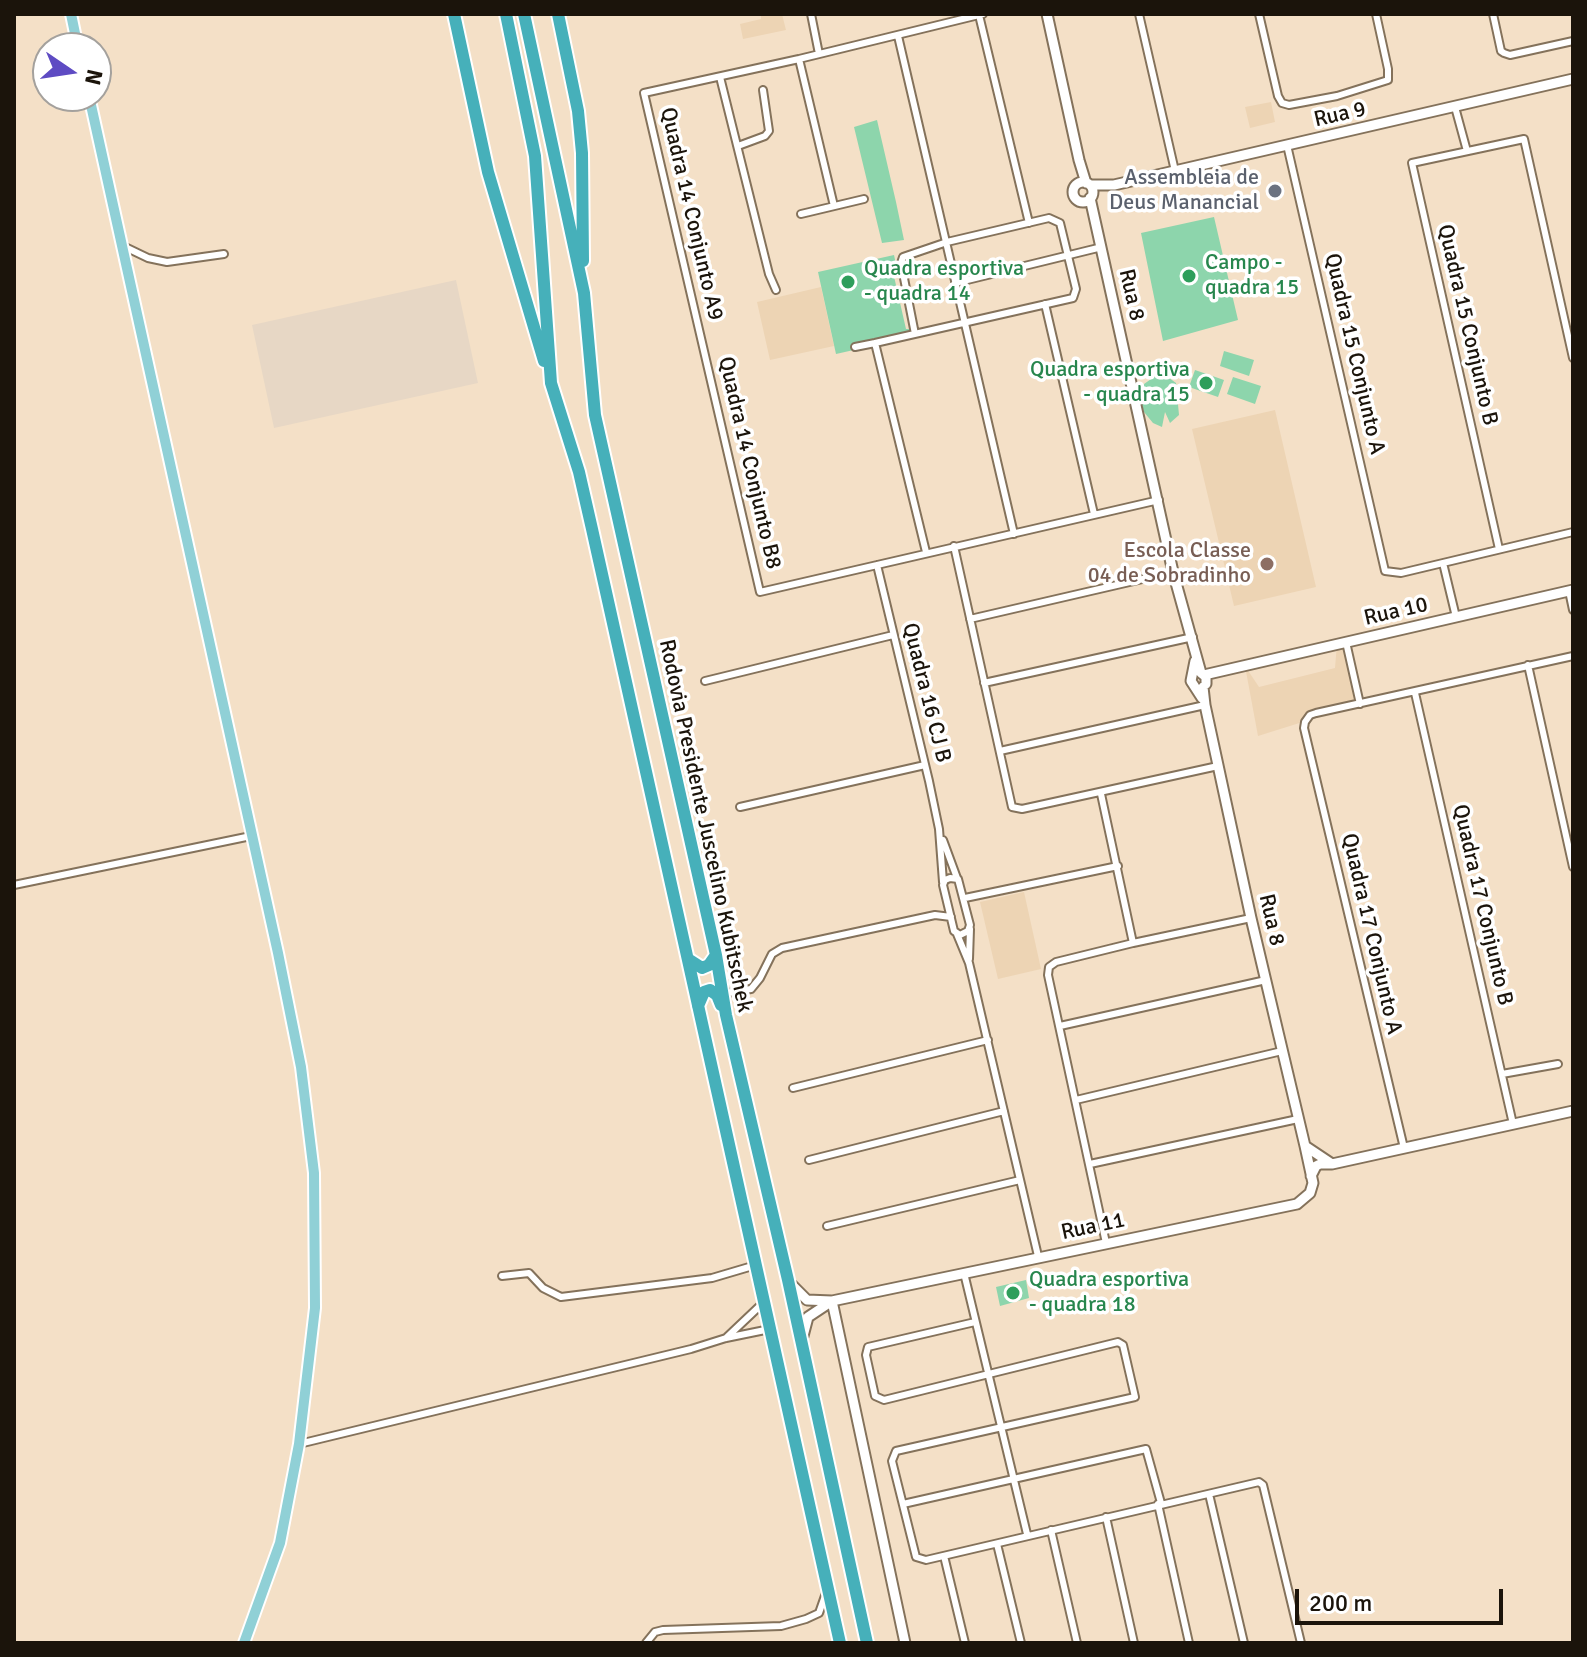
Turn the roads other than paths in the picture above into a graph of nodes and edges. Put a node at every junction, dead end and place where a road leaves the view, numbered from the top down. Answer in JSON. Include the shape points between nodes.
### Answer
{"nodes":[{"id":1,"x":454,"y":14,"type":"edge"},
{"id":2,"x":506,"y":14,"type":"edge"},
{"id":3,"x":524,"y":14,"type":"edge"},
{"id":4,"x":558,"y":14,"type":"edge"},
{"id":5,"x":811,"y":14,"type":"edge"},
{"id":6,"x":981,"y":14,"type":"edge"},
{"id":7,"x":1047,"y":14,"type":"edge"},
{"id":8,"x":1139,"y":14,"type":"edge"},
{"id":9,"x":1259,"y":14,"type":"edge"},
{"id":10,"x":1376,"y":14,"type":"edge"},
{"id":11,"x":1493,"y":14,"type":"edge"},
{"id":12,"x":898,"y":36,"type":"junction"},
{"id":13,"x":1573,"y":41,"type":"edge"},
{"id":14,"x":819,"y":54,"type":"junction"},
{"id":15,"x":799,"y":59,"type":"junction"},
{"id":16,"x":720,"y":77,"type":"junction"},
{"id":17,"x":1573,"y":79,"type":"edge"},
{"id":18,"x":763,"y":90,"type":"dead end"},
{"id":19,"x":1455,"y":107,"type":"junction"},
{"id":20,"x":92,"y":112,"type":"edge"},
{"id":21,"x":1287,"y":145,"type":"junction"},
{"id":22,"x":738,"y":146,"type":"junction"},
{"id":23,"x":1467,"y":151,"type":"junction"},
{"id":24,"x":1175,"y":171,"type":"junction"},
{"id":25,"x":1086,"y":191,"type":"junction"},
{"id":26,"x":864,"y":199,"type":"dead end"},
{"id":27,"x":834,"y":206,"type":"junction"},
{"id":28,"x":801,"y":214,"type":"dead end"},
{"id":29,"x":1029,"y":223,"type":"junction"},
{"id":30,"x":947,"y":242,"type":"junction"},
{"id":31,"x":120,"y":244,"type":"junction"},
{"id":32,"x":1102,"y":247,"type":"junction"},
{"id":33,"x":224,"y":254,"type":"dead end"},
{"id":34,"x":1067,"y":256,"type":"junction"},
{"id":35,"x":955,"y":283,"type":"junction"},
{"id":36,"x":776,"y":290,"type":"dead end"},
{"id":37,"x":584,"y":293,"type":"junction"},
{"id":38,"x":1045,"y":304,"type":"junction"},
{"id":39,"x":963,"y":322,"type":"junction"},
{"id":40,"x":915,"y":334,"type":"junction"},
{"id":41,"x":703,"y":343,"type":"joint"},
{"id":42,"x":875,"y":343,"type":"junction"},
{"id":43,"x":855,"y":347,"type":"dead end"},
{"id":44,"x":1573,"y":358,"type":"edge"},
{"id":45,"x":551,"y":383,"type":"junction"},
{"id":46,"x":1159,"y":500,"type":"junction"},
{"id":47,"x":1094,"y":514,"type":"junction"},
{"id":48,"x":1573,"y":532,"type":"edge"},
{"id":49,"x":1014,"y":534,"type":"junction"},
{"id":50,"x":954,"y":546,"type":"junction"},
{"id":51,"x":1499,"y":549,"type":"junction"},
{"id":52,"x":926,"y":552,"type":"junction"},
{"id":53,"x":1443,"y":563,"type":"junction"},
{"id":54,"x":877,"y":565,"type":"junction"},
{"id":55,"x":1173,"y":572,"type":"junction"},
{"id":56,"x":1571,"y":590,"type":"edge"},
{"id":57,"x":1573,"y":610,"type":"edge"},
{"id":58,"x":1456,"y":617,"type":"junction"},
{"id":59,"x":970,"y":619,"type":"junction"},
{"id":60,"x":893,"y":635,"type":"junction"},
{"id":61,"x":1193,"y":637,"type":"junction"},
{"id":62,"x":1346,"y":642,"type":"junction"},
{"id":63,"x":1573,"y":656,"type":"edge"},
{"id":64,"x":1528,"y":665,"type":"junction"},
{"id":65,"x":1201,"y":680,"type":"junction"},
{"id":66,"x":705,"y":681,"type":"dead end"},
{"id":67,"x":984,"y":683,"type":"junction"},
{"id":68,"x":1415,"y":693,"type":"junction"},
{"id":69,"x":1205,"y":704,"type":"junction"},
{"id":70,"x":1360,"y":704,"type":"junction"},
{"id":71,"x":1000,"y":751,"type":"junction"},
{"id":72,"x":925,"y":765,"type":"junction"},
{"id":73,"x":1218,"y":766,"type":"junction"},
{"id":74,"x":1101,"y":794,"type":"junction"},
{"id":75,"x":740,"y":807,"type":"dead end"},
{"id":76,"x":939,"y":829,"type":"junction"},
{"id":77,"x":251,"y":836,"type":"junction"},
{"id":78,"x":1118,"y":866,"type":"junction"},
{"id":79,"x":1573,"y":867,"type":"edge"},
{"id":80,"x":957,"y":878,"type":"junction"},
{"id":81,"x":943,"y":882,"type":"junction"},
{"id":82,"x":14,"y":885,"type":"edge"},
{"id":83,"x":965,"y":898,"type":"junction"},
{"id":84,"x":948,"y":904,"type":"junction"},
{"id":85,"x":935,"y":915,"type":"junction"},
{"id":86,"x":951,"y":917,"type":"junction"},
{"id":87,"x":1251,"y":918,"type":"junction"},
{"id":88,"x":970,"y":929,"type":"junction"},
{"id":89,"x":957,"y":934,"type":"junction"},
{"id":90,"x":1133,"y":943,"type":"junction"},
{"id":91,"x":716,"y":955,"type":"junction"},
{"id":92,"x":688,"y":959,"type":"junction"},
{"id":93,"x":969,"y":963,"type":"junction"},
{"id":94,"x":1266,"y":980,"type":"junction"},
{"id":95,"x":722,"y":994,"type":"junction"},
{"id":96,"x":698,"y":1006,"type":"junction"},
{"id":97,"x":726,"y":1015,"type":"junction"},
{"id":98,"x":1060,"y":1026,"type":"junction"},
{"id":99,"x":988,"y":1040,"type":"junction"},
{"id":100,"x":1282,"y":1051,"type":"junction"},
{"id":101,"x":1558,"y":1064,"type":"dead end"},
{"id":102,"x":1502,"y":1074,"type":"junction"},
{"id":103,"x":793,"y":1088,"type":"dead end"},
{"id":104,"x":1076,"y":1100,"type":"junction"},
{"id":105,"x":1004,"y":1111,"type":"junction"},
{"id":106,"x":1573,"y":1111,"type":"edge"},
{"id":107,"x":1298,"y":1119,"type":"junction"},
{"id":108,"x":1513,"y":1124,"type":"junction"},
{"id":109,"x":1305,"y":1146,"type":"junction"},
{"id":110,"x":1404,"y":1148,"type":"junction"},
{"id":111,"x":809,"y":1160,"type":"dead end"},
{"id":112,"x":1090,"y":1164,"type":"junction"},
{"id":113,"x":1332,"y":1164,"type":"junction"},
{"id":114,"x":1311,"y":1176,"type":"junction"},
{"id":115,"x":1020,"y":1180,"type":"junction"},
{"id":116,"x":827,"y":1226,"type":"dead end"},
{"id":117,"x":1106,"y":1243,"type":"junction"},
{"id":118,"x":1038,"y":1256,"type":"junction"},
{"id":119,"x":756,"y":1265,"type":"junction"},
{"id":120,"x":964,"y":1273,"type":"junction"},
{"id":121,"x":502,"y":1276,"type":"dead end"},
{"id":122,"x":788,"y":1280,"type":"junction"},
{"id":123,"x":764,"y":1301,"type":"junction"},
{"id":124,"x":832,"y":1301,"type":"junction"},
{"id":125,"x":975,"y":1322,"type":"junction"},
{"id":126,"x":770,"y":1329,"type":"junction"},
{"id":127,"x":726,"y":1338,"type":"junction"},
{"id":128,"x":802,"y":1345,"type":"junction"},
{"id":129,"x":988,"y":1375,"type":"junction"},
{"id":130,"x":1002,"y":1427,"type":"junction"},
{"id":131,"x":299,"y":1444,"type":"junction"},
{"id":132,"x":1015,"y":1479,"type":"junction"},
{"id":133,"x":1209,"y":1494,"type":"junction"},
{"id":134,"x":903,"y":1504,"type":"junction"},
{"id":135,"x":1159,"y":1504,"type":"junction"},
{"id":136,"x":1106,"y":1517,"type":"junction"},
{"id":137,"x":1051,"y":1530,"type":"junction"},
{"id":138,"x":1027,"y":1534,"type":"junction"},
{"id":139,"x":997,"y":1544,"type":"junction"},
{"id":140,"x":944,"y":1556,"type":"junction"},
{"id":141,"x":827,"y":1585,"type":"junction"},
{"id":142,"x":244,"y":1643,"type":"edge"},
{"id":143,"x":646,"y":1643,"type":"edge"},
{"id":144,"x":840,"y":1643,"type":"edge"},
{"id":145,"x":867,"y":1643,"type":"edge"},
{"id":146,"x":905,"y":1643,"type":"edge"},
{"id":147,"x":965,"y":1643,"type":"edge"},
{"id":148,"x":1021,"y":1643,"type":"edge"},
{"id":149,"x":1077,"y":1643,"type":"edge"},
{"id":150,"x":1134,"y":1643,"type":"edge"},
{"id":151,"x":1189,"y":1643,"type":"edge"},
{"id":152,"x":1244,"y":1643,"type":"edge"},
{"id":153,"x":1301,"y":1643,"type":"edge"}],
"edges":[{"from":1,"to":45,"type":"highway","via":[[491,184]]},
{"from":2,"to":45,"type":"highway","name":"Rodovia Presidente Juscelino Kubitschek","via":[[535,156]]},
{"from":3,"to":37,"type":"highway","name":"Rodovia Presidente Juscelino Kubitschek"},
{"from":4,"to":37,"type":"highway","via":[[582,153]]},
{"from":5,"to":14,"type":"street"},
{"from":6,"to":12,"type":"street"},
{"from":6,"to":29,"type":"street"},
{"from":7,"to":25,"type":"main road"},
{"from":8,"to":24,"type":"street"},
{"from":9,"to":10,"type":"street","via":[[1278,96],[1289,105],[1388,80]]},
{"from":11,"to":13,"type":"street","via":[[1504,53]]},
{"from":12,"to":14,"type":"street"},
{"from":12,"to":30,"type":"street"},
{"from":14,"to":15,"type":"street"},
{"from":15,"to":16,"type":"street"},
{"from":15,"to":27,"type":"street"},
{"from":16,"to":22,"type":"street"},
{"from":16,"to":41,"type":"street","name":"Quadra 14 Conjunto A9","via":[[644,93]]},
{"from":17,"to":19,"type":"main road","name":"Rua 9"},
{"from":18,"to":22,"type":"street","via":[[769,131]]},
{"from":19,"to":21,"type":"main road","name":"Rua 9"},
{"from":19,"to":23,"type":"street"},
{"from":20,"to":31,"type":"main road"},
{"from":21,"to":24,"type":"main road","name":"Rua 9"},
{"from":21,"to":53,"type":"street","name":"Quadra 15 Conjunto A","via":[[1385,571],[1401,573]]},
{"from":22,"to":36,"type":"street"},
{"from":23,"to":44,"type":"street","via":[[1524,139]]},
{"from":23,"to":51,"type":"street","name":"Quadra 15 Conjunto B","via":[[1412,163]]},
{"from":24,"to":25,"type":"main road","name":"Rua 9"},
{"from":25,"to":32,"type":"main road","name":"Rua 8"},
{"from":26,"to":27,"type":"street"},
{"from":27,"to":28,"type":"street"},
{"from":29,"to":30,"type":"street"},
{"from":29,"to":34,"type":"street","via":[[1058,221]]},
{"from":30,"to":35,"type":"street"},
{"from":30,"to":40,"type":"street","via":[[901,259]]},
{"from":31,"to":33,"type":"street","via":[[167,262]]},
{"from":31,"to":77,"type":"main road"},
{"from":32,"to":34,"type":"street"},
{"from":32,"to":46,"type":"main road","name":"Rua 8"},
{"from":34,"to":35,"type":"street"},
{"from":34,"to":38,"type":"street","via":[[1075,295]]},
{"from":35,"to":39,"type":"street"},
{"from":37,"to":91,"type":"highway","name":"Rodovia Presidente Juscelino Kubitschek","via":[[595,415]]},
{"from":38,"to":39,"type":"street"},
{"from":38,"to":47,"type":"street"},
{"from":39,"to":40,"type":"street"},
{"from":39,"to":49,"type":"street"},
{"from":40,"to":42,"type":"street"},
{"from":41,"to":54,"type":"street","name":"Quadra 14 Conjunto B8","via":[[760,592]]},
{"from":42,"to":43,"type":"street"},
{"from":42,"to":52,"type":"street"},
{"from":45,"to":92,"type":"highway","name":"Rodovia Presidente Juscelino Kubitschek","via":[[582,486]]},
{"from":46,"to":47,"type":"street"},
{"from":46,"to":55,"type":"main road","name":"Rua 8"},
{"from":47,"to":49,"type":"street"},
{"from":48,"to":51,"type":"street"},
{"from":49,"to":50,"type":"street"},
{"from":50,"to":52,"type":"street"},
{"from":50,"to":59,"type":"street"},
{"from":51,"to":53,"type":"street"},
{"from":52,"to":54,"type":"street"},
{"from":53,"to":58,"type":"street"},
{"from":54,"to":60,"type":"street","name":"Quadra 16 CJ B"},
{"from":55,"to":59,"type":"street"},
{"from":55,"to":61,"type":"main road","name":"Rua 8"},
{"from":56,"to":57,"type":"street"},
{"from":56,"to":58,"type":"main road","name":"Rua 10"},
{"from":58,"to":62,"type":"main road","name":"Rua 10"},
{"from":59,"to":67,"type":"street"},
{"from":60,"to":66,"type":"street"},
{"from":60,"to":72,"type":"street","name":"Quadra 16 CJ B"},
{"from":61,"to":65,"type":"main road","name":"Rua 8"},
{"from":61,"to":67,"type":"street"},
{"from":62,"to":65,"type":"main road","name":"Rua 10"},
{"from":62,"to":70,"type":"street"},
{"from":63,"to":64,"type":"street"},
{"from":64,"to":68,"type":"street"},
{"from":64,"to":79,"type":"street"},
{"from":65,"to":69,"type":"main road","name":"Rua 8"},
{"from":67,"to":71,"type":"street"},
{"from":68,"to":70,"type":"street"},
{"from":68,"to":102,"type":"street","name":"Quadra 17 Conjunto B"},
{"from":69,"to":71,"type":"street"},
{"from":69,"to":73,"type":"main road","name":"Rua 8"},
{"from":70,"to":110,"type":"street","name":"Quadra 17 Conjunto A","via":[[1310,715],[1304,728]]},
{"from":71,"to":74,"type":"street","via":[[1012,807]]},
{"from":72,"to":75,"type":"street"},
{"from":72,"to":76,"type":"street","name":"Quadra 16 CJ B"},
{"from":73,"to":74,"type":"street"},
{"from":73,"to":87,"type":"main road","name":"Rua 8"},
{"from":74,"to":78,"type":"street"},
{"from":76,"to":80,"type":"street","name":"Quadra 16 CJ B"},
{"from":76,"to":81,"type":"street","name":"Quadra 16 CJ B"},
{"from":77,"to":82,"type":"street"},
{"from":77,"to":131,"type":"main road","via":[[301,1067],[314,1173],[315,1308]]},
{"from":78,"to":83,"type":"street"},
{"from":78,"to":90,"type":"street"},
{"from":80,"to":81,"type":"street"},
{"from":80,"to":83,"type":"street","name":"Quadra 16 CJ B"},
{"from":81,"to":84,"type":"street","name":"Quadra 16 CJ B"},
{"from":83,"to":88,"type":"street","name":"Quadra 16 CJ B"},
{"from":84,"to":85,"type":"street"},
{"from":84,"to":86,"type":"street","name":"Quadra 16 CJ B"},
{"from":85,"to":86,"type":"street"},
{"from":85,"to":95,"type":"street","via":[[782,948],[772,954],[751,989]]},
{"from":86,"to":89,"type":"street","name":"Quadra 16 CJ B"},
{"from":87,"to":90,"type":"street"},
{"from":87,"to":94,"type":"main road","name":"Rua 8"},
{"from":88,"to":89,"type":"street"},
{"from":88,"to":93,"type":"street","name":"Quadra 16 CJ B"},
{"from":89,"to":93,"type":"street","name":"Quadra 16 CJ B"},
{"from":90,"to":98,"type":"street","via":[[1051,964],[1048,972]]},
{"from":91,"to":92,"type":"highway","via":[[702,968]]},
{"from":91,"to":95,"type":"highway","name":"Rodovia Presidente Juscelino Kubitschek"},
{"from":92,"to":96,"type":"highway","name":"Rodovia Presidente Juscelino Kubitschek"},
{"from":93,"to":99,"type":"street"},
{"from":94,"to":98,"type":"street"},
{"from":94,"to":100,"type":"main road","name":"Rua 8"},
{"from":95,"to":97,"type":"highway","name":"Rodovia Presidente Juscelino Kubitschek"},
{"from":96,"to":97,"type":"highway","via":[[710,990]]},
{"from":96,"to":119,"type":"highway","name":"Rodovia Presidente Juscelino Kubitschek"},
{"from":97,"to":122,"type":"highway","name":"Rodovia Presidente Juscelino Kubitschek"},
{"from":98,"to":104,"type":"street"},
{"from":99,"to":103,"type":"street"},
{"from":99,"to":105,"type":"street"},
{"from":100,"to":104,"type":"street"},
{"from":100,"to":107,"type":"main road","name":"Rua 8"},
{"from":101,"to":102,"type":"street"},
{"from":102,"to":108,"type":"street","name":"Quadra 17 Conjunto B"},
{"from":104,"to":112,"type":"street"},
{"from":105,"to":111,"type":"street"},
{"from":105,"to":115,"type":"street"},
{"from":106,"to":108,"type":"main road"},
{"from":107,"to":109,"type":"main road","name":"Rua 8"},
{"from":107,"to":112,"type":"street"},
{"from":108,"to":110,"type":"main road"},
{"from":109,"to":113,"type":"main road"},
{"from":109,"to":114,"type":"main road"},
{"from":110,"to":113,"type":"main road"},
{"from":112,"to":117,"type":"street"},
{"from":113,"to":114,"type":"main road","via":[[1316,1166]]},
{"from":114,"to":117,"type":"main road","name":"Rua 11","via":[[1310,1193],[1297,1204]]},
{"from":115,"to":116,"type":"street"},
{"from":115,"to":118,"type":"street"},
{"from":117,"to":118,"type":"main road","name":"Rua 11"},
{"from":118,"to":120,"type":"main road","name":"Rua 11"},
{"from":119,"to":121,"type":"street","via":[[712,1278],[561,1297],[529,1273]]},
{"from":119,"to":123,"type":"highway","name":"Rodovia Presidente Juscelino Kubitschek"},
{"from":120,"to":124,"type":"main road","name":"Rua 11"},
{"from":120,"to":125,"type":"street"},
{"from":122,"to":124,"type":"main road","via":[[804,1298]]},
{"from":122,"to":128,"type":"highway","name":"Rodovia Presidente Juscelino Kubitschek"},
{"from":123,"to":126,"type":"highway","name":"Rodovia Presidente Juscelino Kubitschek"},
{"from":123,"to":127,"type":"street"},
{"from":124,"to":128,"type":"main road","via":[[808,1317]]},
{"from":124,"to":146,"type":"main road"},
{"from":125,"to":129,"type":"street"},
{"from":125,"to":129,"type":"street","via":[[870,1345],[866,1355],[875,1396],[884,1400]]},
{"from":126,"to":127,"type":"street"},
{"from":126,"to":141,"type":"highway","name":"Rodovia Presidente Juscelino Kubitschek"},
{"from":127,"to":131,"type":"street"},
{"from":128,"to":145,"type":"highway","name":"Rodovia Presidente Juscelino Kubitschek"},
{"from":129,"to":130,"type":"street"},
{"from":129,"to":130,"type":"street","via":[[1118,1342],[1123,1345],[1135,1397]]},
{"from":130,"to":132,"type":"street"},
{"from":130,"to":134,"type":"street","via":[[899,1450],[892,1461]]},
{"from":131,"to":142,"type":"main road","via":[[280,1543]]},
{"from":132,"to":134,"type":"street"},
{"from":132,"to":135,"type":"street","via":[[1146,1449]]},
{"from":132,"to":138,"type":"street"},
{"from":133,"to":135,"type":"street"},
{"from":133,"to":152,"type":"street"},
{"from":133,"to":153,"type":"street","via":[[1263,1485]]},
{"from":134,"to":140,"type":"street","via":[[914,1553],[921,1560]]},
{"from":135,"to":136,"type":"street"},
{"from":135,"to":151,"type":"street"},
{"from":136,"to":137,"type":"street"},
{"from":136,"to":150,"type":"street"},
{"from":137,"to":138,"type":"street"},
{"from":137,"to":149,"type":"street"},
{"from":138,"to":139,"type":"street"},
{"from":139,"to":140,"type":"street"},
{"from":139,"to":148,"type":"street"},
{"from":140,"to":147,"type":"street"},
{"from":141,"to":143,"type":"street","via":[[816,1616],[781,1626],[663,1630]]},
{"from":141,"to":144,"type":"highway","name":"Rodovia Presidente Juscelino Kubitschek"}]}
